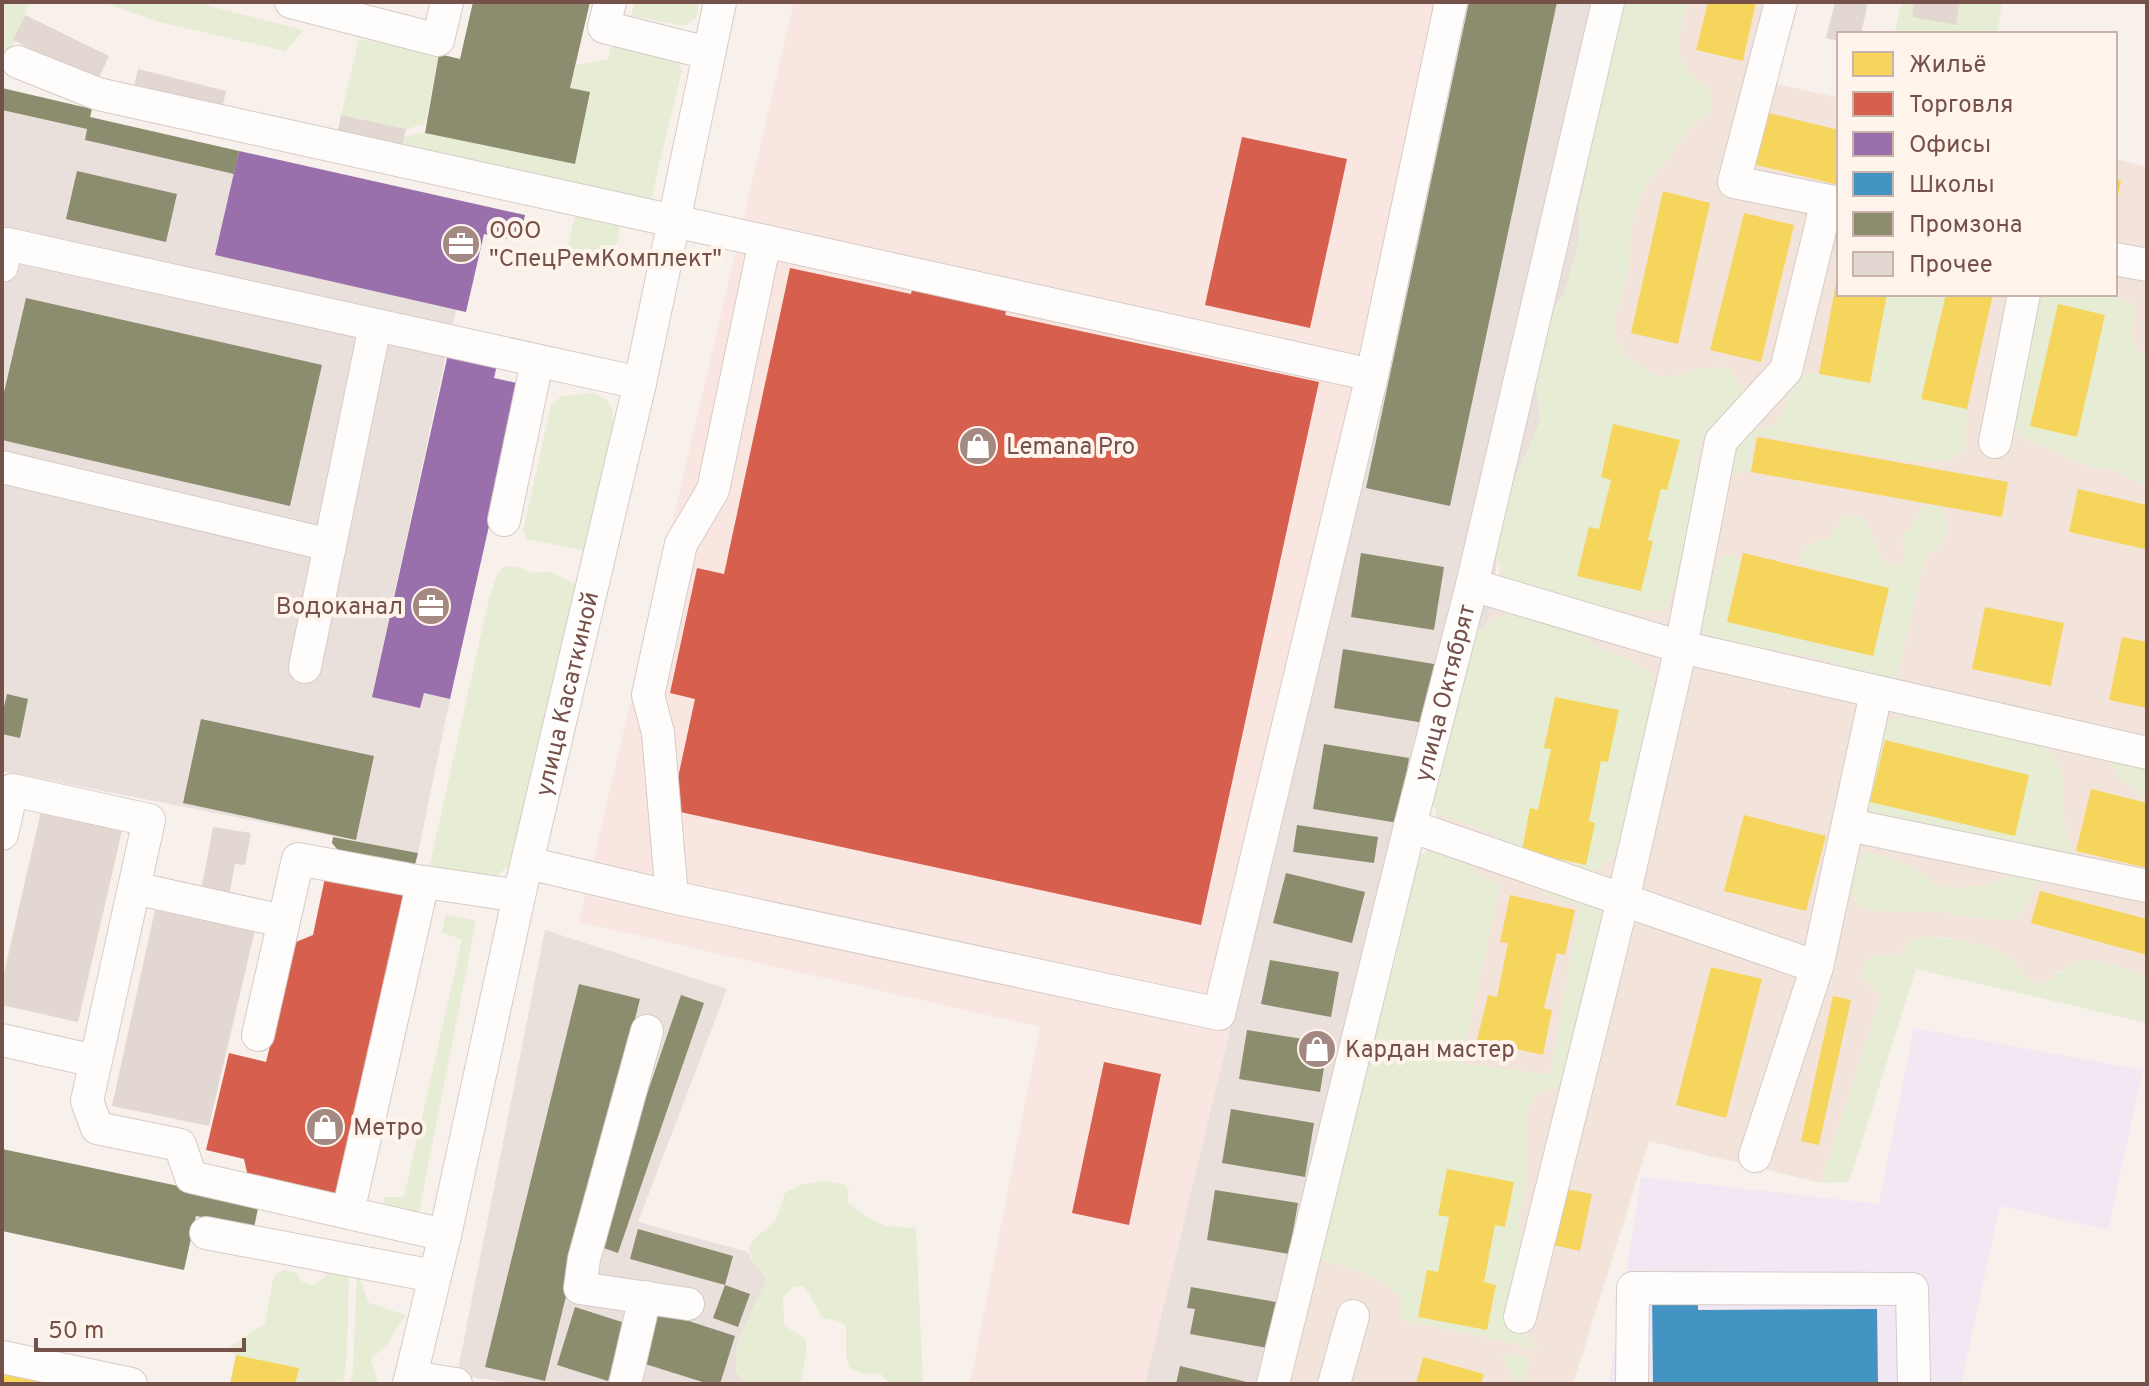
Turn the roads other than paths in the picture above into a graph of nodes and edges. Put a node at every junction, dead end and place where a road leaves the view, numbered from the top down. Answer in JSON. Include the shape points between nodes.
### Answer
{"nodes":[{"id":1,"x":291,"y":2,"type":"edge"},
{"id":2,"x":447,"y":2,"type":"edge"},
{"id":3,"x":610,"y":2,"type":"edge"},
{"id":4,"x":720,"y":2,"type":"edge"},
{"id":5,"x":1451,"y":2,"type":"edge"},
{"id":6,"x":1608,"y":2,"type":"edge"},
{"id":7,"x":1781,"y":2,"type":"edge"},
{"id":8,"x":708,"y":53,"type":"junction"},
{"id":9,"x":18,"y":62,"type":"dead end"},
{"id":10,"x":1833,"y":202,"type":"edge"},
{"id":11,"x":674,"y":221,"type":"junction"},
{"id":12,"x":765,"y":241,"type":"junction"},
{"id":13,"x":2117,"y":259,"type":"edge"},
{"id":14,"x":2147,"y":265,"type":"edge"},
{"id":15,"x":2,"y":266,"type":"edge"},
{"id":16,"x":2024,"y":296,"type":"edge"},
{"id":17,"x":375,"y":326,"type":"junction"},
{"id":18,"x":537,"y":362,"type":"junction"},
{"id":19,"x":1372,"y":375,"type":"junction"},
{"id":20,"x":640,"y":383,"type":"junction"},
{"id":21,"x":1995,"y":442,"type":"dead end"},
{"id":22,"x":2,"y":467,"type":"edge"},
{"id":23,"x":504,"y":520,"type":"dead end"},
{"id":24,"x":330,"y":545,"type":"junction"},
{"id":25,"x":1472,"y":585,"type":"junction"},
{"id":26,"x":1681,"y":647,"type":"junction"},
{"id":27,"x":305,"y":667,"type":"dead end"},
{"id":28,"x":1876,"y":693,"type":"junction"},
{"id":29,"x":2147,"y":753,"type":"edge"},
{"id":30,"x":1849,"y":825,"type":"junction"},
{"id":31,"x":1410,"y":826,"type":"junction"},
{"id":32,"x":2,"y":834,"type":"edge"},
{"id":33,"x":528,"y":863,"type":"junction"},
{"id":34,"x":423,"y":882,"type":"junction"},
{"id":35,"x":2147,"y":886,"type":"edge"},
{"id":36,"x":134,"y":888,"type":"junction"},
{"id":37,"x":519,"y":896,"type":"junction"},
{"id":38,"x":672,"y":897,"type":"junction"},
{"id":39,"x":1623,"y":900,"type":"junction"},
{"id":40,"x":283,"y":921,"type":"junction"},
{"id":41,"x":1817,"y":967,"type":"junction"},
{"id":42,"x":647,"y":1031,"type":"dead end"},
{"id":43,"x":258,"y":1035,"type":"dead end"},
{"id":44,"x":2,"y":1040,"type":"edge"},
{"id":45,"x":95,"y":1061,"type":"junction"},
{"id":46,"x":1755,"y":1156,"type":"dead end"},
{"id":47,"x":348,"y":1212,"type":"junction"},
{"id":48,"x":206,"y":1233,"type":"dead end"},
{"id":49,"x":445,"y":1235,"type":"junction"},
{"id":50,"x":434,"y":1276,"type":"junction"},
{"id":51,"x":645,"y":1297,"type":"junction"},
{"id":52,"x":688,"y":1304,"type":"dead end"},
{"id":53,"x":1353,"y":1316,"type":"dead end"},
{"id":54,"x":1520,"y":1317,"type":"dead end"},
{"id":55,"x":2,"y":1357,"type":"edge"},
{"id":56,"x":410,"y":1380,"type":"edge"},
{"id":57,"x":131,"y":1384,"type":"edge"},
{"id":58,"x":456,"y":1384,"type":"edge"},
{"id":59,"x":625,"y":1384,"type":"edge"},
{"id":60,"x":1273,"y":1384,"type":"edge"},
{"id":61,"x":1334,"y":1384,"type":"edge"},
{"id":62,"x":1632,"y":1384,"type":"edge"},
{"id":63,"x":1914,"y":1384,"type":"edge"}],
"edges":[{"from":1,"to":2,"type":"street","via":[[438,40]]},
{"from":3,"to":8,"type":"street","via":[[604,27]]},
{"from":4,"to":8,"type":"street","name":"улица Касаткиной"},
{"from":5,"to":19,"type":"street"},
{"from":6,"to":25,"type":"street","name":"улица Октябрят"},
{"from":7,"to":10,"type":"street","via":[[1734,182]]},
{"from":8,"to":11,"type":"street","name":"улица Касаткиной"},
{"from":9,"to":11,"type":"street","via":[[98,94]]},
{"from":10,"to":26,"type":"street","via":[[1786,370],[1721,441]]},
{"from":11,"to":12,"type":"street"},
{"from":11,"to":20,"type":"street","name":"улица Касаткиной"},
{"from":12,"to":19,"type":"street"},
{"from":12,"to":38,"type":"street","via":[[713,490],[681,544],[648,695],[658,733]]},
{"from":13,"to":14,"type":"street"},
{"from":15,"to":17,"type":"street","via":[[7,244]]},
{"from":16,"to":21,"type":"street"},
{"from":17,"to":18,"type":"street"},
{"from":17,"to":24,"type":"street"},
{"from":18,"to":20,"type":"street"},
{"from":18,"to":23,"type":"street"},
{"from":19,"to":38,"type":"street","via":[[1219,1014]]},
{"from":20,"to":33,"type":"street","name":"улица Касаткиной"},
{"from":22,"to":24,"type":"street"},
{"from":24,"to":27,"type":"street"},
{"from":25,"to":26,"type":"street"},
{"from":25,"to":31,"type":"street","name":"улица Октябрят"},
{"from":26,"to":28,"type":"street"},
{"from":26,"to":39,"type":"street"},
{"from":28,"to":29,"type":"street"},
{"from":28,"to":30,"type":"street"},
{"from":30,"to":35,"type":"street"},
{"from":30,"to":41,"type":"street"},
{"from":31,"to":39,"type":"street"},
{"from":31,"to":60,"type":"street","name":"улица Октябрят"},
{"from":32,"to":36,"type":"street","via":[[12,790],[149,820]]},
{"from":33,"to":37,"type":"street","name":"улица Касаткиной"},
{"from":33,"to":38,"type":"street"},
{"from":34,"to":37,"type":"street"},
{"from":34,"to":40,"type":"street","via":[[298,859]]},
{"from":34,"to":47,"type":"street"},
{"from":36,"to":40,"type":"street"},
{"from":36,"to":45,"type":"street"},
{"from":37,"to":49,"type":"street","name":"улица Касаткиной"},
{"from":39,"to":41,"type":"street"},
{"from":39,"to":54,"type":"street"},
{"from":40,"to":43,"type":"street"},
{"from":41,"to":46,"type":"street"},
{"from":42,"to":51,"type":"street","via":[[580,1288]]},
{"from":44,"to":45,"type":"street"},
{"from":45,"to":47,"type":"street","via":[[87,1101],[97,1128],[180,1145],[191,1177]]},
{"from":47,"to":49,"type":"street"},
{"from":48,"to":50,"type":"street"},
{"from":49,"to":50,"type":"street","name":"улица Касаткиной"},
{"from":50,"to":56,"type":"street","name":"улица Касаткиной"},
{"from":51,"to":52,"type":"street"},
{"from":51,"to":59,"type":"street"},
{"from":53,"to":61,"type":"street"},
{"from":55,"to":57,"type":"street"},
{"from":56,"to":58,"type":"street"},
{"from":62,"to":63,"type":"street","via":[[1633,1288],[1649,1288],[1912,1289]]}]}
